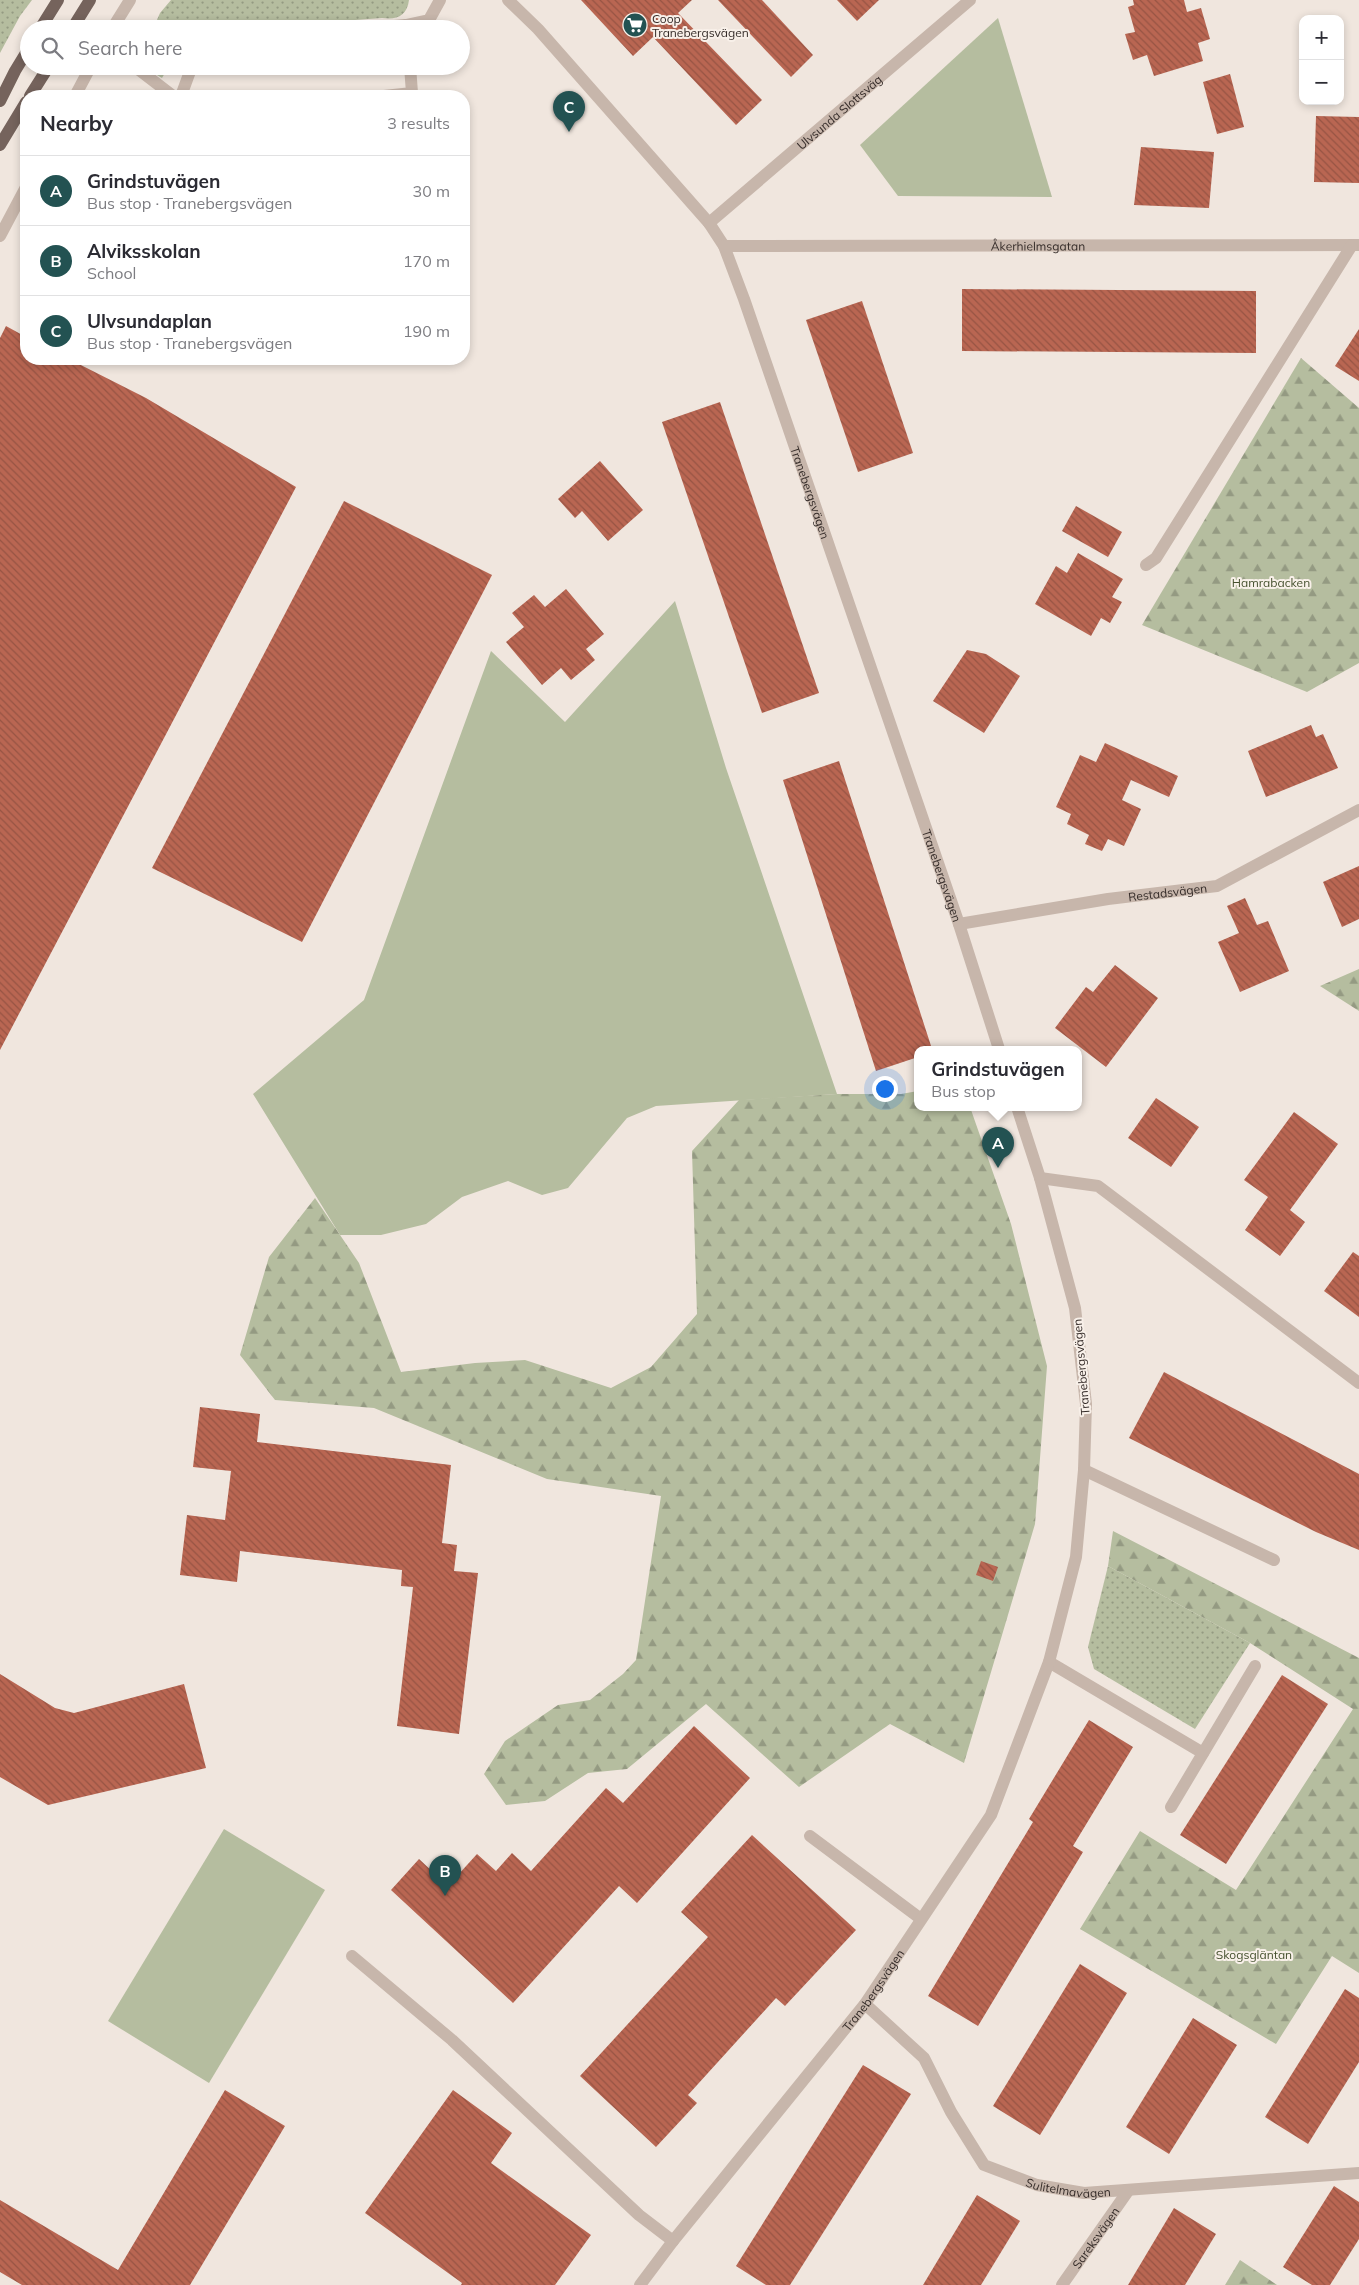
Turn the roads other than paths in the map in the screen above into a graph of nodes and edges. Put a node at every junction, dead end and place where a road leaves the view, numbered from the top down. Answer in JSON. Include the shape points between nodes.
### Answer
{"nodes":[{"id":1,"x":58,"y":0,"type":"edge"},
{"id":2,"x":90,"y":0,"type":"edge"},
{"id":3,"x":130,"y":0,"type":"edge"},
{"id":4,"x":440,"y":0,"type":"edge"},
{"id":5,"x":514,"y":2,"type":"edge"},
{"id":6,"x":965,"y":2,"type":"edge"},
{"id":7,"x":46,"y":20,"type":"edge"},
{"id":8,"x":78,"y":20,"type":"edge"},
{"id":9,"x":118,"y":20,"type":"edge"},
{"id":10,"x":429,"y":20,"type":"edge"},
{"id":11,"x":20,"y":61,"type":"edge"},
{"id":12,"x":43,"y":75,"type":"edge"},
{"id":13,"x":86,"y":75,"type":"edge"},
{"id":14,"x":146,"y":75,"type":"edge"},
{"id":15,"x":189,"y":75,"type":"edge"},
{"id":16,"x":411,"y":75,"type":"edge"},
{"id":17,"x":34,"y":90,"type":"edge"},
{"id":18,"x":78,"y":90,"type":"edge"},
{"id":19,"x":165,"y":90,"type":"edge"},
{"id":20,"x":183,"y":90,"type":"edge"},
{"id":21,"x":412,"y":90,"type":"edge"},
{"id":22,"x":0,"y":101,"type":"edge"},
{"id":23,"x":20,"y":112,"type":"edge"},
{"id":24,"x":0,"y":145,"type":"edge"},
{"id":25,"x":20,"y":198,"type":"edge"},
{"id":26,"x":709,"y":223,"type":"junction"},
{"id":27,"x":0,"y":236,"type":"edge"},
{"id":28,"x":1355,"y":245,"type":"edge"},
{"id":29,"x":724,"y":246,"type":"junction"},
{"id":30,"x":1146,"y":565,"type":"dead end"},
{"id":31,"x":1359,"y":810,"type":"edge"},
{"id":32,"x":959,"y":924,"type":"junction"},
{"id":33,"x":998,"y":1046,"type":"edge"},
{"id":34,"x":1018,"y":1111,"type":"edge"},
{"id":35,"x":1040,"y":1178,"type":"junction"},
{"id":36,"x":1359,"y":1383,"type":"edge"},
{"id":37,"x":1084,"y":1470,"type":"junction"},
{"id":38,"x":1274,"y":1560,"type":"dead end"},
{"id":39,"x":1049,"y":1662,"type":"junction"},
{"id":40,"x":1255,"y":1666,"type":"dead end"},
{"id":41,"x":1202,"y":1753,"type":"junction"},
{"id":42,"x":1171,"y":1807,"type":"dead end"},
{"id":43,"x":810,"y":1836,"type":"dead end"},
{"id":44,"x":921,"y":1919,"type":"junction"},
{"id":45,"x":352,"y":1956,"type":"dead end"},
{"id":46,"x":865,"y":2004,"type":"junction"},
{"id":47,"x":1359,"y":2173,"type":"edge"},
{"id":48,"x":1128,"y":2191,"type":"junction"},
{"id":49,"x":673,"y":2241,"type":"junction"},
{"id":50,"x":640,"y":2285,"type":"edge"},
{"id":51,"x":1062,"y":2285,"type":"edge"}],
"edges":[{"from":1,"to":7,"type":"main road"},
{"from":2,"to":8,"type":"main road"},
{"from":3,"to":9,"type":"street"},
{"from":4,"to":10,"type":"street"},
{"from":5,"to":26,"type":"street","name":"Tranebergsvägen"},
{"from":6,"to":26,"type":"street","name":"Ulvsunda Slottsväg"},
{"from":11,"to":22,"type":"main road"},
{"from":12,"to":17,"type":"main road"},
{"from":13,"to":18,"type":"street"},
{"from":14,"to":19,"type":"street"},
{"from":15,"to":20,"type":"street"},
{"from":16,"to":21,"type":"street"},
{"from":23,"to":24,"type":"main road"},
{"from":25,"to":27,"type":"street"},
{"from":26,"to":29,"type":"street","name":"Tranebergsvägen"},
{"from":28,"to":29,"type":"street","name":"Åkerhielmsgatan"},
{"from":28,"to":30,"type":"street","name":"Åkerhielmsgatan","via":[[1156,558]]},
{"from":29,"to":32,"type":"street","name":"Tranebergsvägen"},
{"from":31,"to":32,"type":"street","name":"Restadsvägen","via":[[1217,886],[1108,899]]},
{"from":32,"to":33,"type":"street","name":"Tranebergsvägen"},
{"from":34,"to":35,"type":"street","name":"Tranebergsvägen"},
{"from":35,"to":36,"type":"street","via":[[1098,1186]]},
{"from":35,"to":37,"type":"street","name":"Tranebergsvägen","via":[[1075,1308],[1086,1404]]},
{"from":37,"to":38,"type":"street"},
{"from":37,"to":39,"type":"street","name":"Tranebergsvägen","via":[[1076,1557]]},
{"from":39,"to":41,"type":"street"},
{"from":39,"to":44,"type":"street","name":"Tranebergsvägen","via":[[991,1815]]},
{"from":40,"to":41,"type":"street"},
{"from":41,"to":42,"type":"street"},
{"from":43,"to":44,"type":"street"},
{"from":44,"to":46,"type":"street","name":"Tranebergsvägen"},
{"from":45,"to":49,"type":"street","via":[[452,2040],[640,2215]]},
{"from":46,"to":48,"type":"street","name":"Sulitelmavägen","via":[[924,2058],[951,2112],[984,2165],[1038,2185],[1084,2193]]},
{"from":46,"to":49,"type":"street","name":"Tranebergsvägen"},
{"from":47,"to":48,"type":"street","name":"Sulitelmavägen"},
{"from":48,"to":51,"type":"street","name":"Sareksvägen"},
{"from":49,"to":50,"type":"street","name":"Tranebergsvägen"}]}
